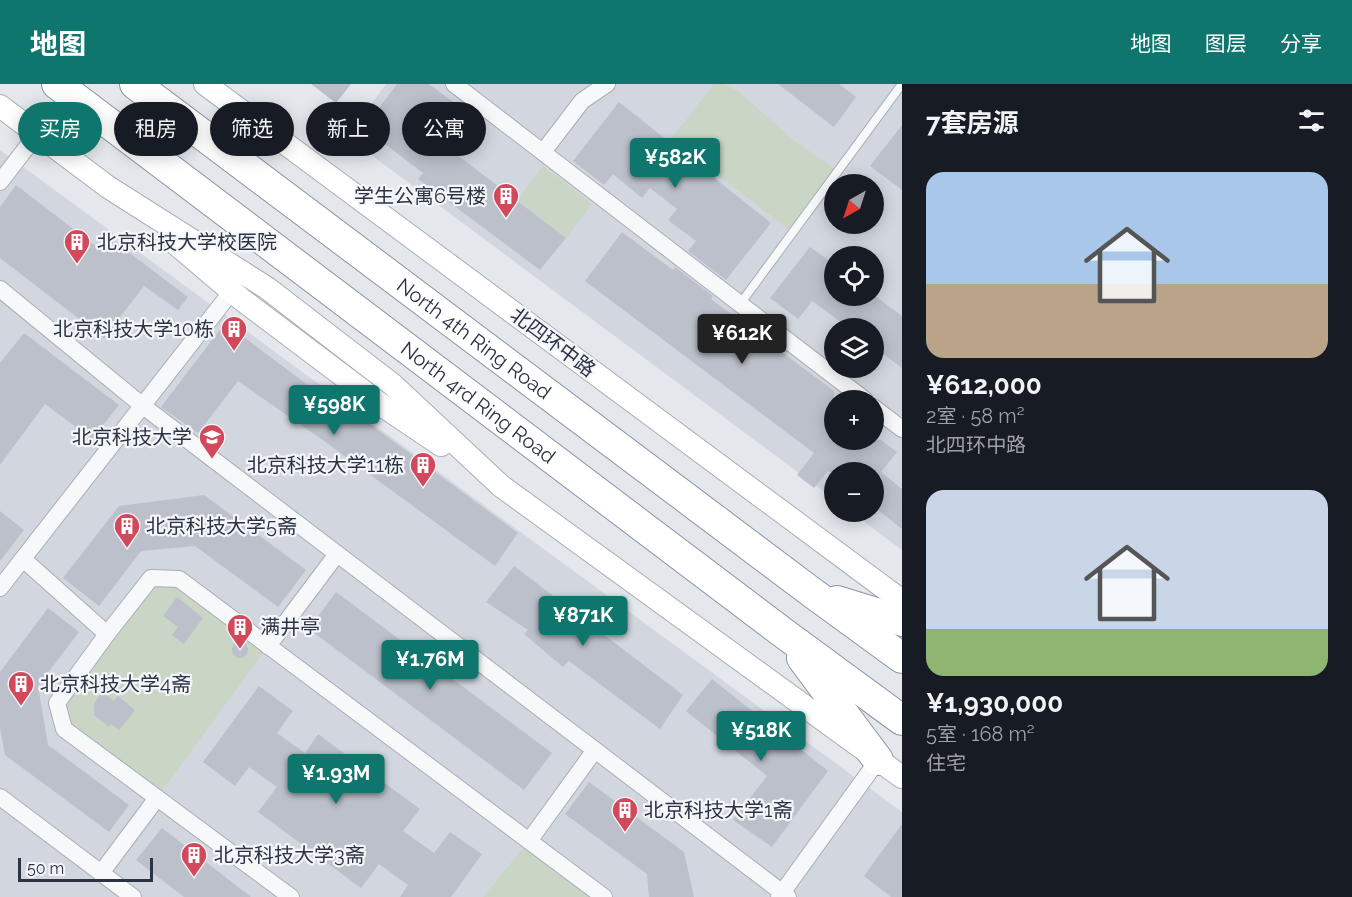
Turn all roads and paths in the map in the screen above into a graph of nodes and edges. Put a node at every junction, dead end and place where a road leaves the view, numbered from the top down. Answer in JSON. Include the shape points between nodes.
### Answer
{"nodes":[{"id":1,"x":57,"y":84,"type":"edge"},
{"id":2,"x":135,"y":84,"type":"edge"},
{"id":3,"x":205,"y":84,"type":"edge"},
{"id":4,"x":454,"y":84,"type":"edge"},
{"id":5,"x":608,"y":84,"type":"edge"},
{"id":6,"x":902,"y":84,"type":"edge"},
{"id":7,"x":0,"y":106,"type":"edge"},
{"id":8,"x":18,"y":120,"type":"edge"},
{"id":9,"x":543,"y":152,"type":"junction"},
{"id":10,"x":20,"y":156,"type":"edge"},
{"id":11,"x":66,"y":156,"type":"edge"},
{"id":12,"x":0,"y":182,"type":"edge"},
{"id":13,"x":108,"y":187,"type":"junction"},
{"id":14,"x":0,"y":289,"type":"edge"},
{"id":15,"x":232,"y":291,"type":"junction"},
{"id":16,"x":740,"y":304,"type":"junction"},
{"id":17,"x":852,"y":390,"type":"edge"},
{"id":18,"x":142,"y":406,"type":"junction"},
{"id":19,"x":884,"y":415,"type":"edge"},
{"id":20,"x":902,"y":429,"type":"edge"},
{"id":21,"x":501,"y":486,"type":"junction"},
{"id":22,"x":338,"y":554,"type":"junction"},
{"id":23,"x":22,"y":560,"type":"junction"},
{"id":24,"x":2,"y":582,"type":"edge"},
{"id":25,"x":814,"y":594,"type":"junction"},
{"id":26,"x":902,"y":601,"type":"edge"},
{"id":27,"x":902,"y":621,"type":"edge"},
{"id":28,"x":782,"y":632,"type":"junction"},
{"id":29,"x":107,"y":634,"type":"junction"},
{"id":30,"x":268,"y":646,"type":"junction"},
{"id":31,"x":902,"y":658,"type":"edge"},
{"id":32,"x":902,"y":720,"type":"edge"},
{"id":33,"x":595,"y":750,"type":"junction"},
{"id":34,"x":878,"y":760,"type":"junction"},
{"id":35,"x":902,"y":777,"type":"edge"},
{"id":36,"x":0,"y":797,"type":"edge"},
{"id":37,"x":157,"y":798,"type":"junction"},
{"id":38,"x":529,"y":841,"type":"junction"},
{"id":39,"x":101,"y":873,"type":"junction"},
{"id":40,"x":783,"y":896,"type":"edge"},
{"id":41,"x":133,"y":897,"type":"edge"},
{"id":42,"x":291,"y":897,"type":"edge"},
{"id":43,"x":604,"y":897,"type":"edge"}],
"edges":[{"from":1,"to":28,"type":"highway","name":"North 4rd Ring Road"},
{"from":2,"to":25,"type":"highway","name":"North 4th Ring Road"},
{"from":3,"to":26,"type":"street","name":"北四环中路"},
{"from":4,"to":9,"type":"street"},
{"from":5,"to":9,"type":"street","via":[[582,101]]},
{"from":6,"to":16,"type":"lane"},
{"from":7,"to":8,"type":"street"},
{"from":9,"to":16,"type":"street"},
{"from":10,"to":12,"type":"street"},
{"from":11,"to":13,"type":"street"},
{"from":13,"to":15,"type":"street"},
{"from":13,"to":21,"type":"street","via":[[267,288],[393,385]]},
{"from":14,"to":18,"type":"street"},
{"from":15,"to":18,"type":"street"},
{"from":15,"to":21,"type":"street","via":[[383,406]]},
{"from":16,"to":17,"type":"street"},
{"from":18,"to":22,"type":"street"},
{"from":18,"to":23,"type":"street"},
{"from":19,"to":20,"type":"street"},
{"from":21,"to":34,"type":"street"},
{"from":22,"to":30,"type":"street"},
{"from":22,"to":33,"type":"street"},
{"from":23,"to":24,"type":"street"},
{"from":23,"to":29,"type":"street"},
{"from":25,"to":27,"type":"highway"},
{"from":25,"to":31,"type":"highway"},
{"from":28,"to":32,"type":"highway","name":"North 4rd Ring Road"},
{"from":28,"to":34,"type":"highway"},
{"from":29,"to":30,"type":"street","via":[[151,578],[179,579]]},
{"from":29,"to":37,"type":"street","via":[[57,703],[64,729]]},
{"from":30,"to":38,"type":"street"},
{"from":33,"to":38,"type":"street"},
{"from":33,"to":40,"type":"street"},
{"from":34,"to":35,"type":"street"},
{"from":34,"to":40,"type":"street"},
{"from":36,"to":39,"type":"street"},
{"from":37,"to":39,"type":"street"},
{"from":37,"to":42,"type":"street"},
{"from":38,"to":43,"type":"street"},
{"from":39,"to":41,"type":"street"}]}
